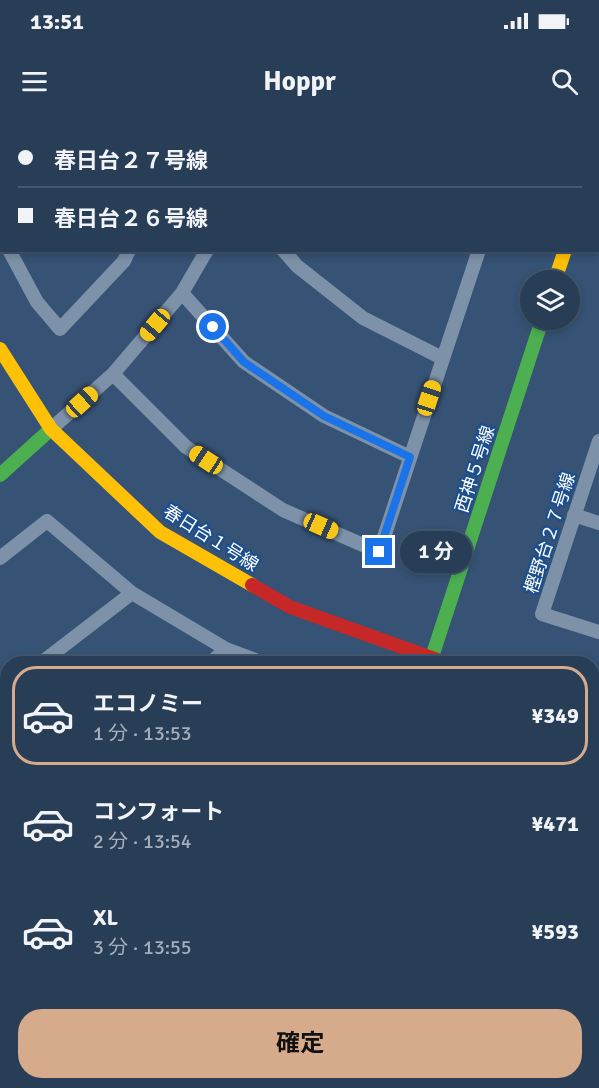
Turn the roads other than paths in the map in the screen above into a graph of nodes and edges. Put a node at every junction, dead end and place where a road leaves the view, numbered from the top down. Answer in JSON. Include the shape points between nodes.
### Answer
{"nodes":[{"id":1,"x":10,"y":252,"type":"edge"},
{"id":2,"x":128,"y":252,"type":"edge"},
{"id":3,"x":206,"y":252,"type":"edge"},
{"id":4,"x":285,"y":252,"type":"edge"},
{"id":5,"x":478,"y":252,"type":"edge"},
{"id":6,"x":564,"y":252,"type":"edge"},
{"id":7,"x":558,"y":270,"type":"edge"},
{"id":8,"x":182,"y":293,"type":"junction"},
{"id":9,"x":539,"y":330,"type":"edge"},
{"id":10,"x":0,"y":349,"type":"edge"},
{"id":11,"x":442,"y":358,"type":"junction"},
{"id":12,"x":113,"y":374,"type":"junction"},
{"id":13,"x":51,"y":429,"type":"junction"},
{"id":14,"x":599,"y":441,"type":"edge"},
{"id":15,"x":410,"y":457,"type":"junction"},
{"id":16,"x":0,"y":475,"type":"edge"},
{"id":17,"x":574,"y":515,"type":"junction"},
{"id":18,"x":599,"y":523,"type":"edge"},
{"id":19,"x":0,"y":558,"type":"edge"},
{"id":20,"x":132,"y":592,"type":"junction"},
{"id":21,"x":599,"y":632,"type":"edge"},
{"id":22,"x":226,"y":650,"type":"junction"},
{"id":23,"x":50,"y":656,"type":"edge"},
{"id":24,"x":219,"y":656,"type":"edge"},
{"id":25,"x":243,"y":656,"type":"edge"},
{"id":26,"x":418,"y":656,"type":"edge"},
{"id":27,"x":433,"y":656,"type":"edge"}],
"edges":[{"from":1,"to":2,"type":"street","via":[[37,302],[60,329]]},
{"from":3,"to":8,"type":"street"},
{"from":4,"to":11,"type":"street","via":[[363,318]]},
{"from":5,"to":11,"type":"street"},
{"from":6,"to":7,"type":"street"},
{"from":8,"to":12,"type":"street"},
{"from":8,"to":15,"type":"street","via":[[244,362],[324,416]]},
{"from":9,"to":27,"type":"street","name":"西神５号線"},
{"from":10,"to":13,"type":"street","name":"春日台１号線"},
{"from":11,"to":15,"type":"street"},
{"from":12,"to":13,"type":"street"},
{"from":12,"to":15,"type":"street","via":[[186,447],[283,510],[379,552]]},
{"from":13,"to":16,"type":"street"},
{"from":13,"to":26,"type":"street","name":"春日台１号線","via":[[160,531],[290,607]]},
{"from":14,"to":17,"type":"street","name":"樫野台２７号線"},
{"from":17,"to":18,"type":"street"},
{"from":17,"to":21,"type":"street","name":"樫野台２７号線","via":[[542,614]]},
{"from":19,"to":20,"type":"street","via":[[47,521]]},
{"from":20,"to":22,"type":"street"},
{"from":20,"to":23,"type":"street"},
{"from":22,"to":24,"type":"street"},
{"from":22,"to":25,"type":"street"}]}
